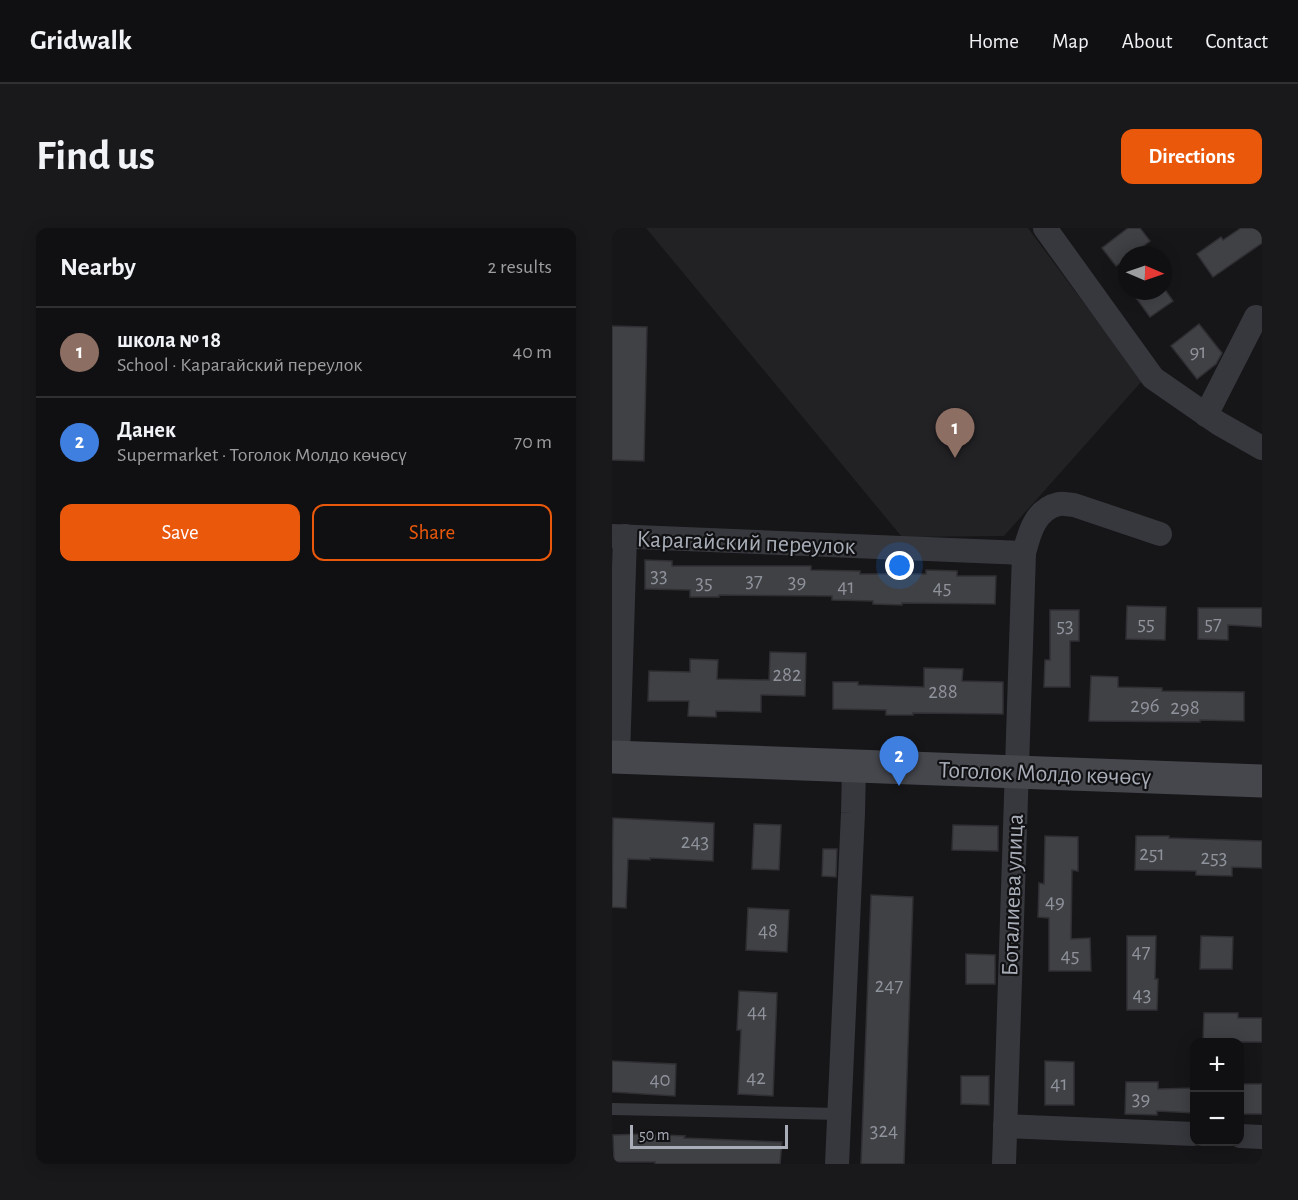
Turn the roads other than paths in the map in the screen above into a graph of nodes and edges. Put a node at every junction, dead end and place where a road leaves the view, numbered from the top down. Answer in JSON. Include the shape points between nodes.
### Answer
{"nodes":[{"id":1,"x":1046,"y":228,"type":"edge"},
{"id":2,"x":1256,"y":316,"type":"dead end"},
{"id":3,"x":1206,"y":415,"type":"junction"},
{"id":4,"x":1261,"y":447,"type":"edge"},
{"id":5,"x":1160,"y":534,"type":"dead end"},
{"id":6,"x":618,"y":536,"type":"edge"},
{"id":7,"x":1024,"y":554,"type":"junction"},
{"id":8,"x":615,"y":757,"type":"edge"},
{"id":9,"x":854,"y":766,"type":"junction"},
{"id":10,"x":1017,"y":772,"type":"junction"},
{"id":11,"x":1262,"y":781,"type":"edge"},
{"id":12,"x":612,"y":1109,"type":"edge"},
{"id":13,"x":839,"y":1114,"type":"junction"},
{"id":14,"x":1005,"y":1126,"type":"junction"},
{"id":15,"x":1190,"y":1134,"type":"edge"},
{"id":16,"x":1244,"y":1136,"type":"edge"},
{"id":17,"x":1262,"y":1137,"type":"edge"},
{"id":18,"x":837,"y":1164,"type":"edge"},
{"id":19,"x":1004,"y":1164,"type":"edge"}],
"edges":[{"from":1,"to":3,"type":"street","via":[[1153,378]]},
{"from":2,"to":3,"type":"street"},
{"from":3,"to":4,"type":"street"},
{"from":5,"to":7,"type":"street","name":"Боталиева улица","via":[[1074,505],[1060,504],[1035,520]]},
{"from":6,"to":7,"type":"street","name":"Карагайский переулок"},
{"from":6,"to":8,"type":"street"},
{"from":7,"to":10,"type":"street","name":"Боталиева улица"},
{"from":8,"to":9,"type":"main road","name":"Тоголок Молдо көчөсү"},
{"from":9,"to":10,"type":"main road","name":"Тоголок Молдо көчөсү"},
{"from":9,"to":13,"type":"street"},
{"from":10,"to":11,"type":"main road","name":"Тоголок Молдо көчөсү"},
{"from":10,"to":14,"type":"street","name":"Боталиева улица"},
{"from":12,"to":13,"type":"lane"},
{"from":13,"to":18,"type":"street"},
{"from":14,"to":15,"type":"street"},
{"from":14,"to":19,"type":"street","name":"Боталиева улица"},
{"from":16,"to":17,"type":"street"}]}
